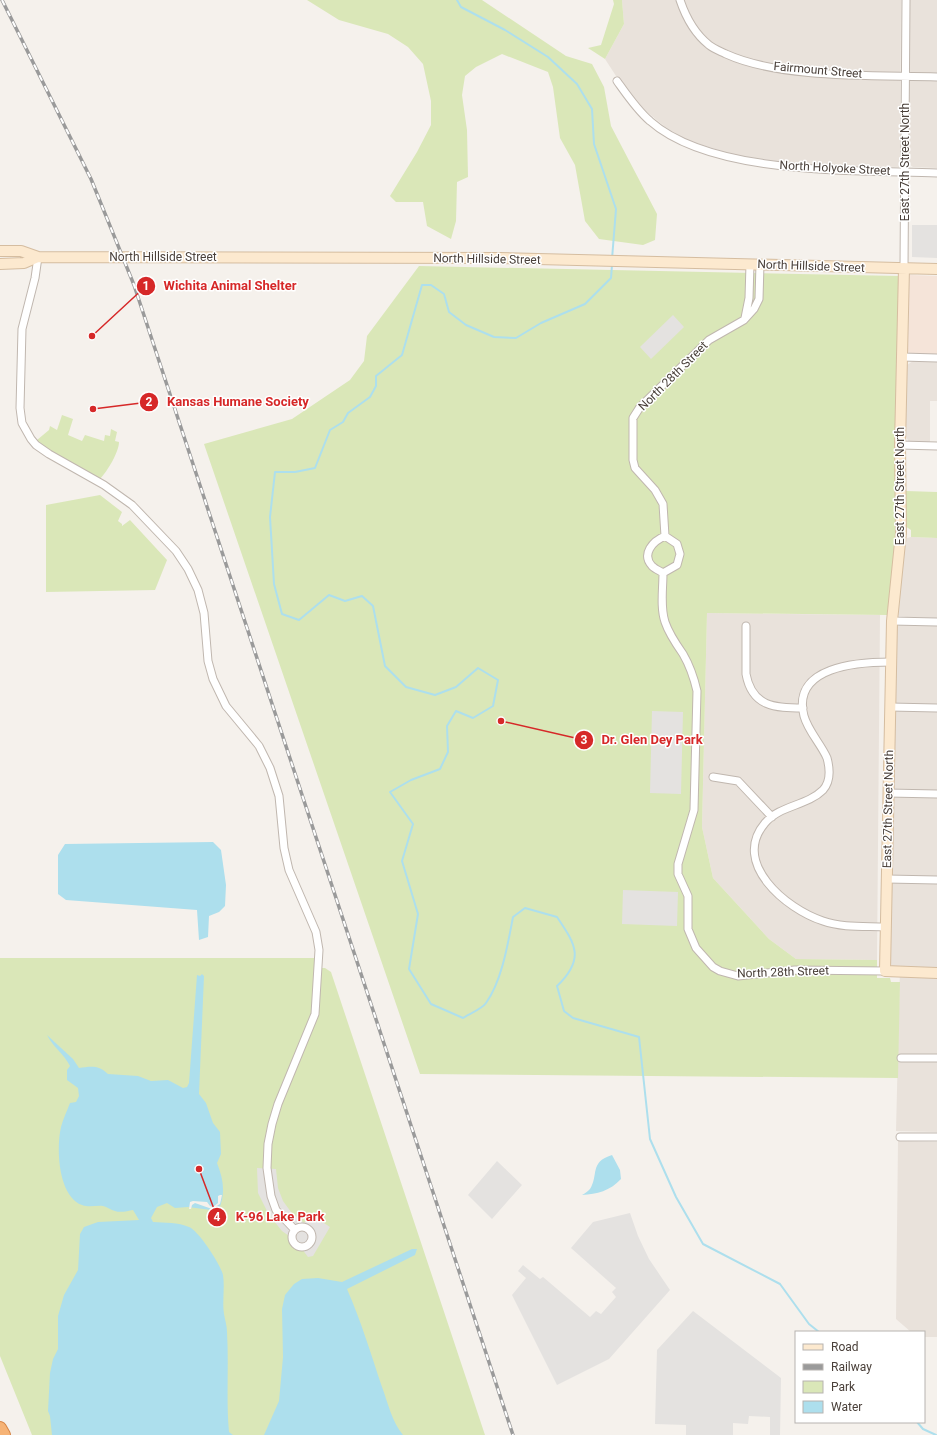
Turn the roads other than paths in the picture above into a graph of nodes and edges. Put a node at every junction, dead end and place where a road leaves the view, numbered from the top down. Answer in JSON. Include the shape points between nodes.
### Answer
{"nodes":[{"id":1,"x":680,"y":0,"type":"edge"},
{"id":2,"x":906,"y":0,"type":"edge"},
{"id":3,"x":905,"y":76,"type":"junction"},
{"id":4,"x":937,"y":77,"type":"edge"},
{"id":5,"x":617,"y":81,"type":"dead end"},
{"id":6,"x":906,"y":172,"type":"junction"},
{"id":7,"x":937,"y":173,"type":"edge"},
{"id":8,"x":0,"y":251,"type":"edge"},
{"id":9,"x":38,"y":257,"type":"junction"},
{"id":10,"x":0,"y":264,"type":"edge"},
{"id":11,"x":755,"y":264,"type":"junction"},
{"id":12,"x":904,"y":268,"type":"junction"},
{"id":13,"x":937,"y":269,"type":"edge"},
{"id":14,"x":902,"y":357,"type":"junction"},
{"id":15,"x":937,"y":358,"type":"edge"},
{"id":16,"x":900,"y":445,"type":"junction"},
{"id":17,"x":937,"y":446,"type":"edge"},
{"id":18,"x":665,"y":536,"type":"junction"},
{"id":19,"x":663,"y":573,"type":"junction"},
{"id":20,"x":892,"y":621,"type":"junction"},
{"id":21,"x":937,"y":622,"type":"edge"},
{"id":22,"x":746,"y":626,"type":"dead end"},
{"id":23,"x":890,"y":662,"type":"junction"},
{"id":24,"x":890,"y":707,"type":"junction"},
{"id":25,"x":803,"y":708,"type":"junction"},
{"id":26,"x":937,"y":708,"type":"edge"},
{"id":27,"x":713,"y":777,"type":"dead end"},
{"id":28,"x":888,"y":793,"type":"junction"},
{"id":29,"x":937,"y":794,"type":"edge"},
{"id":30,"x":772,"y":817,"type":"junction"},
{"id":31,"x":887,"y":879,"type":"junction"},
{"id":32,"x":937,"y":880,"type":"edge"},
{"id":33,"x":886,"y":927,"type":"junction"},
{"id":34,"x":885,"y":971,"type":"junction"},
{"id":35,"x":937,"y":973,"type":"edge"},
{"id":36,"x":901,"y":1058,"type":"dead end"},
{"id":37,"x":937,"y":1058,"type":"edge"},
{"id":38,"x":900,"y":1136,"type":"dead end"},
{"id":39,"x":937,"y":1137,"type":"edge"},
{"id":40,"x":295,"y":1230,"type":"dead end"},
{"id":41,"x":0,"y":1428,"type":"edge"},
{"id":42,"x":4,"y":1435,"type":"edge"}],
"edges":[{"from":1,"to":3,"type":"street","name":"Fairmount Street","via":[[694,31],[710,46],[736,58],[772,67],[816,73]]},
{"from":2,"to":3,"type":"street","name":"East 27th Street North"},
{"from":3,"to":4,"type":"street","name":"Fairmount Street"},
{"from":3,"to":6,"type":"street","name":"East 27th Street North"},
{"from":5,"to":6,"type":"street","name":"North Holyoke Street","via":[[650,122],[684,143],[700,149],[772,164],[812,169]]},
{"from":6,"to":7,"type":"street","name":"North Holyoke Street"},
{"from":6,"to":12,"type":"street","name":"East 27th Street North"},
{"from":8,"to":9,"type":"main road","name":"North Hillside Street","via":[[21,251]]},
{"from":9,"to":10,"type":"main road","name":"North Hillside Street","via":[[24,264]]},
{"from":9,"to":11,"type":"main road","name":"North Hillside Street","via":[[588,260]]},
{"from":9,"to":40,"type":"street","via":[[22,329],[22,423],[31,440],[48,454],[104,485],[132,505],[176,551],[188,569],[198,590],[204,613],[208,661],[213,679],[226,706],[259,746],[270,768],[279,796],[284,848],[289,870],[316,932],[319,950],[315,1014],[278,1104],[268,1144],[267,1168],[271,1196],[276,1210]]},
{"from":11,"to":12,"type":"main road","name":"North Hillside Street"},
{"from":11,"to":18,"type":"street","name":"North 28th Street","via":[[759,299],[754,309],[744,320],[709,340],[640,407],[633,418],[635,468],[655,490],[663,504]]},
{"from":12,"to":13,"type":"main road","name":"North Hillside Street"},
{"from":12,"to":14,"type":"main road","name":"East 27th Street North"},
{"from":14,"to":15,"type":"street"},
{"from":14,"to":16,"type":"main road","name":"East 27th Street North"},
{"from":16,"to":17,"type":"street"},
{"from":16,"to":20,"type":"main road","name":"East 27th Street North","via":[[901,533]]},
{"from":18,"to":19,"type":"street","via":[[677,544],[680,554],[677,565]]},
{"from":18,"to":19,"type":"street","via":[[652,544],[648,551],[648,559],[652,566]]},
{"from":19,"to":34,"type":"street","name":"North 28th Street","via":[[662,603],[665,621],[672,640],[693,676],[697,691],[694,810],[678,864],[678,874],[688,896],[688,929],[696,948],[713,967],[738,976],[795,970]]},
{"from":20,"to":21,"type":"street"},
{"from":20,"to":23,"type":"main road","name":"East 27th Street North"},
{"from":22,"to":25,"type":"street","via":[[746,674],[747,682],[754,694],[766,704],[776,707]]},
{"from":23,"to":24,"type":"main road","name":"East 27th Street North"},
{"from":23,"to":25,"type":"street","via":[[848,664],[826,672],[806,689]]},
{"from":24,"to":26,"type":"street"},
{"from":24,"to":28,"type":"main road","name":"East 27th Street North"},
{"from":25,"to":30,"type":"street","via":[[805,719],[828,758],[828,782],[816,796],[784,809]]},
{"from":27,"to":30,"type":"street","via":[[738,782]]},
{"from":28,"to":29,"type":"street"},
{"from":28,"to":31,"type":"main road","name":"East 27th Street North"},
{"from":30,"to":33,"type":"street","via":[[756,837],[754,852],[757,866],[775,891],[800,910],[821,920],[848,926]]},
{"from":31,"to":32,"type":"street"},
{"from":31,"to":33,"type":"main road","name":"East 27th Street North"},
{"from":33,"to":34,"type":"main road","name":"East 27th Street North"},
{"from":34,"to":35,"type":"main road"},
{"from":36,"to":37,"type":"street"},
{"from":38,"to":39,"type":"street"},
{"from":41,"to":42,"type":"highway"}]}
